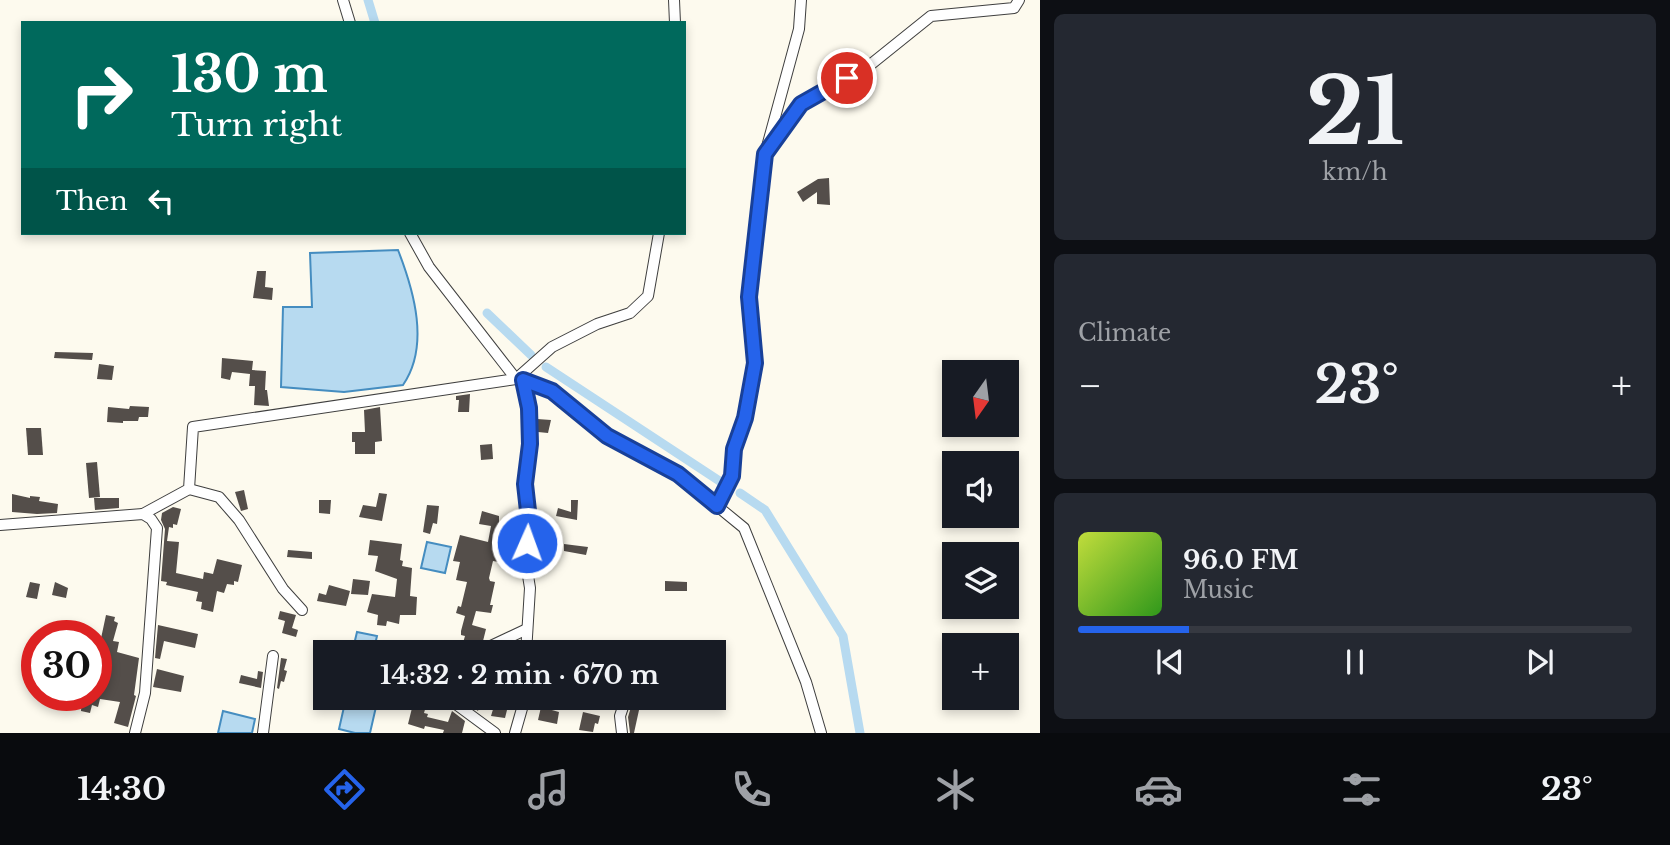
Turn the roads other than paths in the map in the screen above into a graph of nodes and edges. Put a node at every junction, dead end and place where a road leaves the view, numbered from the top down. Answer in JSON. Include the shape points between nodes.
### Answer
{"nodes":[{"id":1,"x":343,"y":0,"type":"edge"},
{"id":2,"x":674,"y":0,"type":"edge"},
{"id":3,"x":801,"y":0,"type":"edge"},
{"id":4,"x":1019,"y":0,"type":"edge"},
{"id":5,"x":350,"y":21,"type":"edge"},
{"id":6,"x":675,"y":21,"type":"edge"},
{"id":7,"x":765,"y":154,"type":"junction"},
{"id":8,"x":411,"y":235,"type":"edge"},
{"id":9,"x":659,"y":235,"type":"edge"},
{"id":10,"x":519,"y":380,"type":"junction"},
{"id":11,"x":189,"y":489,"type":"junction"},
{"id":12,"x":717,"y":506,"type":"junction"},
{"id":13,"x":143,"y":514,"type":"junction"},
{"id":14,"x":0,"y":525,"type":"edge"},
{"id":15,"x":302,"y":610,"type":"dead end"},
{"id":16,"x":527,"y":629,"type":"junction"},
{"id":17,"x":504,"y":640,"type":"edge"},
{"id":18,"x":527,"y":640,"type":"edge"},
{"id":19,"x":274,"y":656,"type":"dead end"},
{"id":20,"x":464,"y":710,"type":"edge"},
{"id":21,"x":522,"y":710,"type":"edge"},
{"id":22,"x":622,"y":710,"type":"edge"},
{"id":23,"x":135,"y":733,"type":"edge"},
{"id":24,"x":264,"y":733,"type":"edge"},
{"id":25,"x":495,"y":733,"type":"edge"},
{"id":26,"x":515,"y":733,"type":"edge"},
{"id":27,"x":622,"y":733,"type":"edge"},
{"id":28,"x":821,"y":733,"type":"edge"}],
"edges":[{"from":1,"to":5,"type":"street"},
{"from":2,"to":6,"type":"street"},
{"from":3,"to":7,"type":"street","via":[[799,29]]},
{"from":4,"to":7,"type":"street","via":[[1014,8],[931,16],[870,65],[801,104]]},
{"from":7,"to":12,"type":"street","via":[[749,297],[755,363],[732,476]]},
{"from":8,"to":10,"type":"street","via":[[429,267]]},
{"from":9,"to":10,"type":"street","via":[[648,296],[630,313],[552,347]]},
{"from":10,"to":11,"type":"street","via":[[193,427]]},
{"from":10,"to":12,"type":"street","via":[[552,391],[607,436],[678,474]]},
{"from":10,"to":16,"type":"street","via":[[529,408]]},
{"from":11,"to":13,"type":"street"},
{"from":11,"to":15,"type":"street","via":[[219,496]]},
{"from":12,"to":28,"type":"street","via":[[744,528],[806,682]]},
{"from":13,"to":14,"type":"street"},
{"from":13,"to":23,"type":"street","via":[[157,528],[145,692]]},
{"from":16,"to":17,"type":"street"},
{"from":16,"to":18,"type":"street"},
{"from":19,"to":24,"type":"street"},
{"from":20,"to":25,"type":"street"},
{"from":21,"to":26,"type":"street"},
{"from":22,"to":27,"type":"street"}]}
